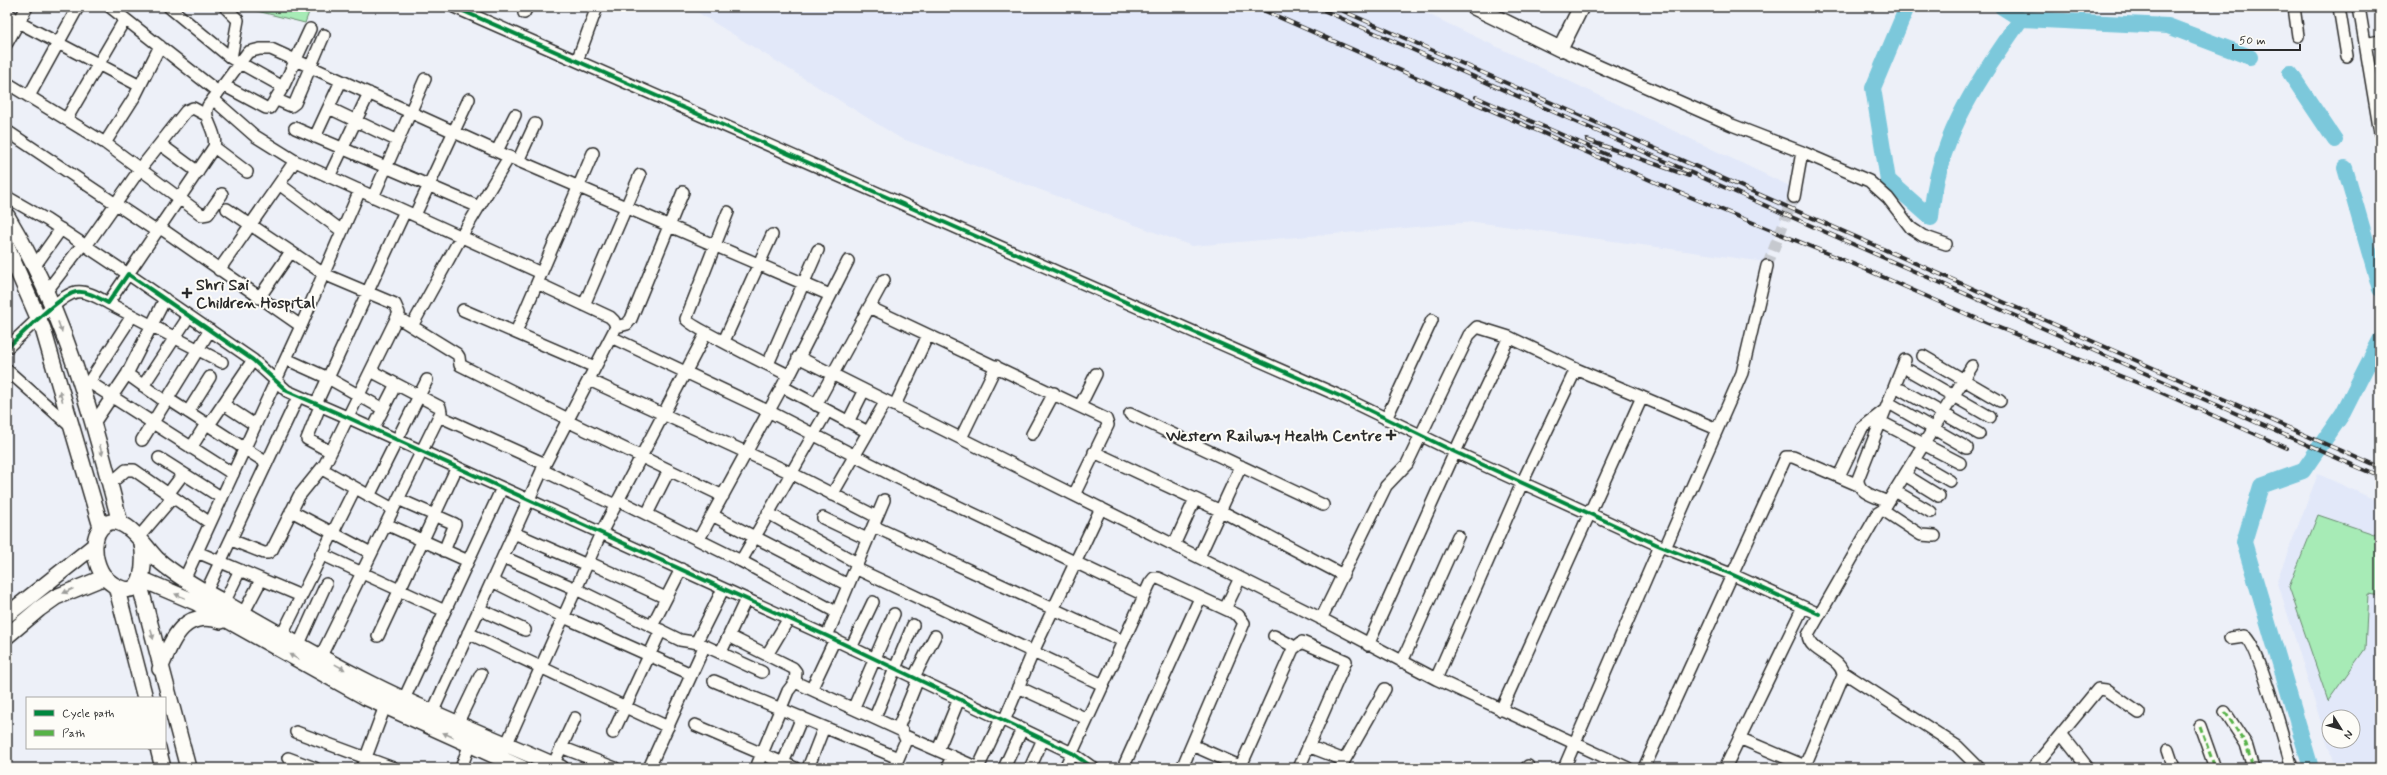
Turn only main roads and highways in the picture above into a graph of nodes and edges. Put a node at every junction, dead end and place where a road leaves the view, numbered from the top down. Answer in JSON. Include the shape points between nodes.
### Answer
{"nodes":[{"id":1,"x":1474,"y":7,"type":"edge"},
{"id":2,"x":1580,"y":7,"type":"edge"},
{"id":3,"x":7,"y":216,"type":"edge"},
{"id":4,"x":24,"y":244,"type":"junction"},
{"id":5,"x":11,"y":259,"type":"edge"},
{"id":6,"x":120,"y":523,"type":"junction"},
{"id":7,"x":102,"y":527,"type":"junction"},
{"id":8,"x":140,"y":541,"type":"junction"},
{"id":9,"x":95,"y":545,"type":"junction"},
{"id":10,"x":105,"y":577,"type":"junction"},
{"id":11,"x":140,"y":581,"type":"junction"},
{"id":12,"x":116,"y":586,"type":"junction"},
{"id":13,"x":7,"y":615,"type":"edge"},
{"id":14,"x":242,"y":620,"type":"junction"},
{"id":15,"x":7,"y":636,"type":"edge"},
{"id":16,"x":160,"y":669,"type":"junction"},
{"id":17,"x":145,"y":697,"type":"edge"},
{"id":18,"x":158,"y":749,"type":"edge"},
{"id":19,"x":557,"y":766,"type":"edge"},
{"id":20,"x":163,"y":768,"type":"edge"},
{"id":21,"x":188,"y":768,"type":"edge"},
{"id":22,"x":522,"y":768,"type":"edge"}],
"edges":[{"from":1,"to":2,"type":"main road","via":[[1560,49]]},
{"from":3,"to":4,"type":"main road"},
{"from":4,"to":5,"type":"main road"},
{"from":4,"to":6,"type":"main road","one_way":true,"via":[[86,385]]},
{"from":7,"to":5,"type":"main road","one_way":true,"via":[[39,319]]},
{"from":6,"to":7,"type":"main road","via":[[112,521]]},
{"from":6,"to":8,"type":"main road","via":[[129,528]]},
{"from":7,"to":9,"type":"main road"},
{"from":8,"to":11,"type":"main road","via":[[145,557]]},
{"from":8,"to":14,"type":"main road","via":[[184,580],[224,603]]},
{"from":9,"to":10,"type":"main road","via":[[96,562]]},
{"from":9,"to":13,"type":"main road"},
{"from":10,"to":12,"type":"main road"},
{"from":10,"to":15,"type":"main road","one_way":true,"via":[[56,597]]},
{"from":11,"to":12,"type":"main road","via":[[127,589]]},
{"from":14,"to":11,"type":"main road","one_way":true},
{"from":11,"to":16,"type":"main road","one_way":true},
{"from":12,"to":17,"type":"main road"},
{"from":14,"to":16,"type":"main road","via":[[209,617],[195,619],[182,626],[173,637]]},
{"from":14,"to":19,"type":"main road","one_way":true,"via":[[282,635],[404,699]]},
{"from":22,"to":14,"type":"main road","one_way":true,"via":[[385,706]]},
{"from":16,"to":21,"type":"main road"},
{"from":18,"to":20,"type":"main road"}]}
